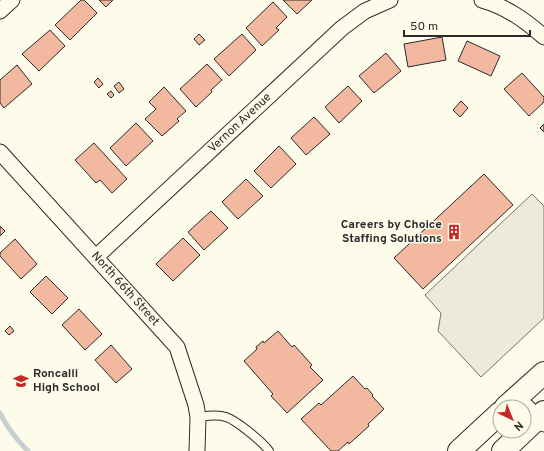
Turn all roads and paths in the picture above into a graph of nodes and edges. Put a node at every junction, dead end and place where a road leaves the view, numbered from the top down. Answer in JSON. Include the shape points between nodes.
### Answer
{"nodes":[{"id":1,"x":12,"y":0,"type":"edge"},
{"id":2,"x":390,"y":0,"type":"edge"},
{"id":3,"x":482,"y":0,"type":"edge"},
{"id":4,"x":0,"y":11,"type":"edge"},
{"id":5,"x":544,"y":37,"type":"edge"},
{"id":6,"x":0,"y":152,"type":"edge"},
{"id":7,"x":96,"y":256,"type":"junction"},
{"id":8,"x":544,"y":373,"type":"edge"},
{"id":9,"x":515,"y":399,"type":"edge"},
{"id":10,"x":532,"y":413,"type":"edge"},
{"id":11,"x":198,"y":417,"type":"junction"},
{"id":12,"x":542,"y":418,"type":"edge"},
{"id":13,"x":492,"y":420,"type":"edge"},
{"id":14,"x":197,"y":451,"type":"edge"},
{"id":15,"x":269,"y":451,"type":"edge"},
{"id":16,"x":459,"y":451,"type":"edge"},
{"id":17,"x":503,"y":451,"type":"edge"}],
"edges":[{"from":1,"to":4,"type":"street"},
{"from":2,"to":7,"type":"street","name":"Vernon Avenue","via":[[365,10],[342,28]]},
{"from":3,"to":5,"type":"street","via":[[509,11]]},
{"from":6,"to":7,"type":"street","name":"North 66th Street"},
{"from":7,"to":11,"type":"street","name":"North 66th Street","via":[[177,347]]},
{"from":8,"to":9,"type":"main road"},
{"from":10,"to":12,"type":"street"},
{"from":11,"to":14,"type":"street","name":"North 66th Street"},
{"from":11,"to":15,"type":"lane","via":[[226,417],[239,424]]},
{"from":12,"to":17,"type":"main road"},
{"from":13,"to":16,"type":"main road"}]}
